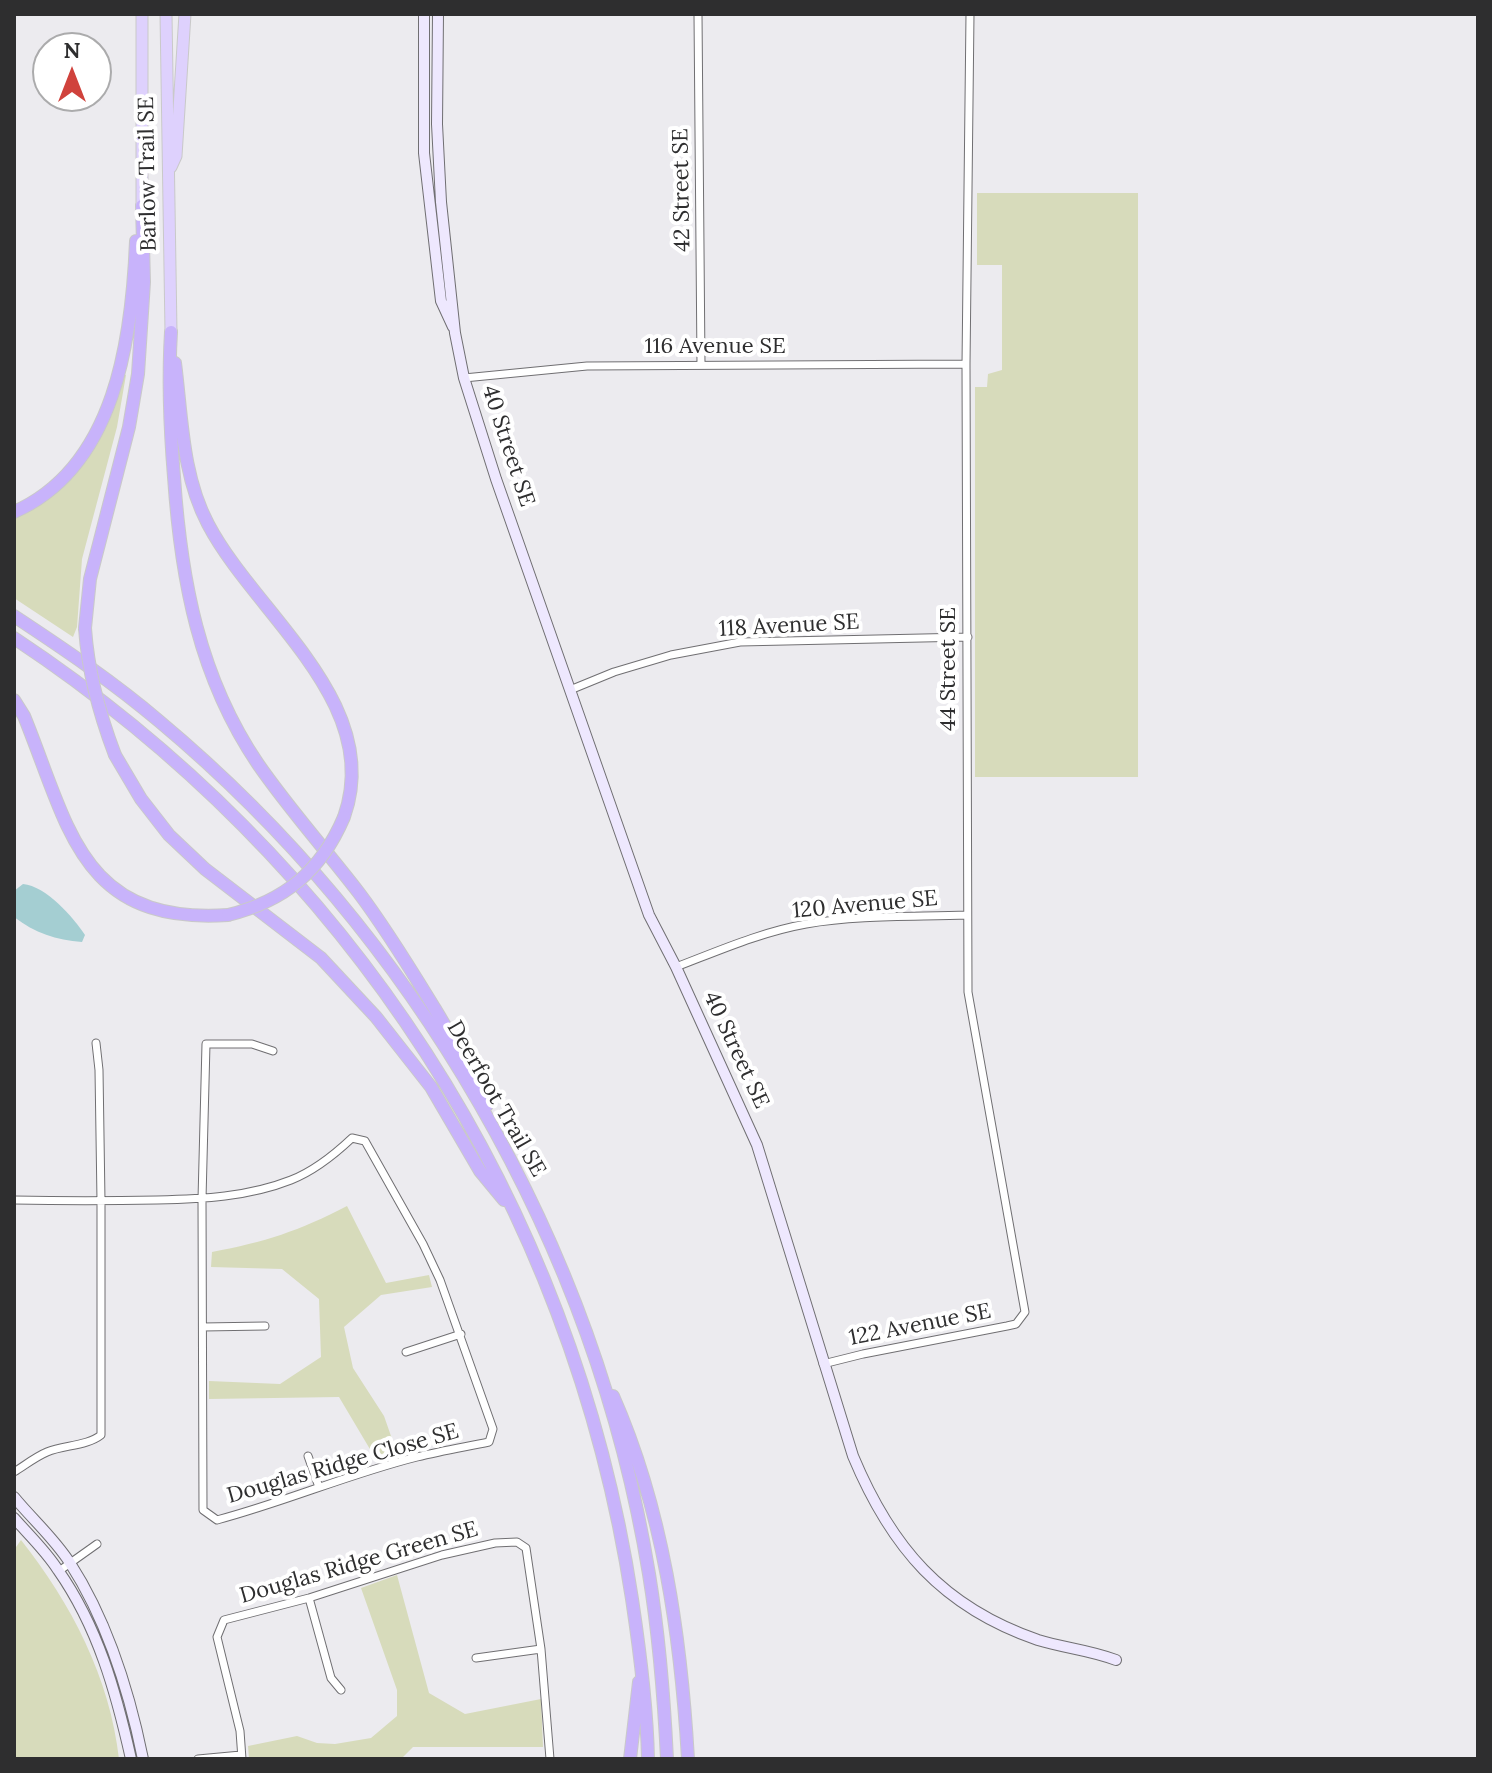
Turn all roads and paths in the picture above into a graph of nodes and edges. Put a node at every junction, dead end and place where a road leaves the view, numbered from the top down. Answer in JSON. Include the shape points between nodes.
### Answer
{"nodes":[{"id":1,"x":142,"y":14,"type":"edge"},
{"id":2,"x":166,"y":14,"type":"edge"},
{"id":3,"x":185,"y":14,"type":"edge"},
{"id":4,"x":424,"y":14,"type":"edge"},
{"id":5,"x":438,"y":14,"type":"edge"},
{"id":6,"x":698,"y":14,"type":"edge"},
{"id":7,"x":970,"y":14,"type":"edge"},
{"id":8,"x":169,"y":171,"type":"junction"},
{"id":9,"x":142,"y":206,"type":"junction"},
{"id":10,"x":171,"y":332,"type":"junction"},
{"id":11,"x":455,"y":333,"type":"junction"},
{"id":12,"x":966,"y":364,"type":"junction"},
{"id":13,"x":701,"y":365,"type":"junction"},
{"id":14,"x":464,"y":378,"type":"junction"},
{"id":15,"x":14,"y":512,"type":"edge"},
{"id":16,"x":14,"y":616,"type":"edge"},
{"id":17,"x":968,"y":637,"type":"junction"},
{"id":18,"x":14,"y":638,"type":"edge"},
{"id":19,"x":570,"y":690,"type":"junction"},
{"id":20,"x":14,"y":700,"type":"edge"},
{"id":21,"x":967,"y":915,"type":"junction"},
{"id":22,"x":676,"y":967,"type":"junction"},
{"id":23,"x":96,"y":1043,"type":"dead end"},
{"id":24,"x":273,"y":1051,"type":"dead end"},
{"id":25,"x":507,"y":1152,"type":"junction"},
{"id":26,"x":202,"y":1199,"type":"junction"},
{"id":27,"x":14,"y":1200,"type":"edge"},
{"id":28,"x":101,"y":1201,"type":"junction"},
{"id":29,"x":516,"y":1215,"type":"junction"},
{"id":30,"x":1023,"y":1318,"type":"joint"},
{"id":31,"x":265,"y":1326,"type":"dead end"},
{"id":32,"x":203,"y":1327,"type":"junction"},
{"id":33,"x":586,"y":1333,"type":"junction"},
{"id":34,"x":461,"y":1334,"type":"junction"},
{"id":35,"x":406,"y":1352,"type":"dead end"},
{"id":36,"x":823,"y":1364,"type":"junction"},
{"id":37,"x":308,"y":1456,"type":"dead end"},
{"id":38,"x":14,"y":1472,"type":"edge"},
{"id":39,"x":319,"y":1487,"type":"junction"},
{"id":40,"x":14,"y":1497,"type":"edge"},
{"id":41,"x":14,"y":1518,"type":"edge"},
{"id":42,"x":97,"y":1544,"type":"dead end"},
{"id":43,"x":70,"y":1563,"type":"junction"},
{"id":44,"x":59,"y":1571,"type":"junction"},
{"id":45,"x":309,"y":1598,"type":"junction"},
{"id":46,"x":541,"y":1649,"type":"junction"},
{"id":47,"x":476,"y":1658,"type":"dead end"},
{"id":48,"x":641,"y":1659,"type":"junction"},
{"id":49,"x":1116,"y":1660,"type":"dead end"},
{"id":50,"x":341,"y":1690,"type":"dead end"},
{"id":51,"x":242,"y":1757,"type":"edge"},
{"id":52,"x":131,"y":1759,"type":"edge"},
{"id":53,"x":143,"y":1759,"type":"edge"},
{"id":54,"x":198,"y":1759,"type":"edge"},
{"id":55,"x":550,"y":1759,"type":"edge"},
{"id":56,"x":630,"y":1759,"type":"edge"},
{"id":57,"x":648,"y":1759,"type":"edge"},
{"id":58,"x":667,"y":1759,"type":"edge"},
{"id":59,"x":688,"y":1759,"type":"edge"}],
"edges":[{"from":1,"to":9,"type":"main road","name":"Barlow Trail SE"},
{"from":2,"to":8,"type":"main road","name":"Barlow Trail SE"},
{"from":3,"to":8,"type":"main road","via":[[176,156]]},
{"from":4,"to":11,"type":"street","name":"40 Street SE","via":[[424,153],[431,227],[441,301]]},
{"from":5,"to":11,"type":"street","name":"40 Street SE","via":[[438,147]]},
{"from":6,"to":13,"type":"street","name":"42 Street SE"},
{"from":7,"to":12,"type":"street","name":"44 Street SE"},
{"from":8,"to":10,"type":"main road","name":"Barlow Trail SE"},
{"from":9,"to":15,"type":"highway","via":[[132,314],[103,419],[60,480]]},
{"from":9,"to":29,"type":"highway","bridge":true,"via":[[138,374],[90,579],[85,628],[96,704],[115,755],[169,835],[321,958],[376,1017],[431,1087],[480,1171]]},
{"from":10,"to":20,"type":"highway","bridge":true,"via":[[188,469],[197,500],[229,559],[331,696],[349,743],[350,788],[344,817],[329,849],[302,879],[262,904],[228,915],[158,911],[132,899],[85,859],[69,833]]},
{"from":10,"to":25,"type":"highway","via":[[168,384],[180,543],[190,607],[209,672],[258,763],[398,948],[475,1076]]},
{"from":11,"to":14,"type":"street","name":"40 Street SE"},
{"from":12,"to":13,"type":"street","name":"116 Avenue SE"},
{"from":12,"to":17,"type":"street","name":"44 Street SE"},
{"from":13,"to":14,"type":"street","name":"116 Avenue SE","via":[[587,366]]},
{"from":14,"to":19,"type":"street","name":"40 Street SE"},
{"from":16,"to":25,"type":"highway","name":"Deerfoot Trail SE","via":[[160,722],[303,860],[404,986]]},
{"from":17,"to":19,"type":"street","name":"118 Avenue SE","via":[[740,642],[657,659]]},
{"from":17,"to":21,"type":"street","name":"44 Street SE"},
{"from":18,"to":29,"type":"highway","name":"Deerfoot Trail SE","via":[[110,705],[173,759],[302,887],[420,1041]]},
{"from":19,"to":22,"type":"street","name":"40 Street SE","via":[[649,915]]},
{"from":21,"to":22,"type":"street","name":"120 Avenue SE","via":[[805,924]]},
{"from":21,"to":30,"type":"street","name":"44 Street SE","via":[[968,992]]},
{"from":22,"to":36,"type":"street","name":"40 Street SE","via":[[757,1145]]},
{"from":23,"to":28,"type":"street"},
{"from":24,"to":26,"type":"street","via":[[252,1044],[206,1044]]},
{"from":25,"to":33,"type":"highway","name":"Deerfoot Trail SE"},
{"from":26,"to":28,"type":"street","name":"Douglas Ridge Close SE"},
{"from":26,"to":32,"type":"street","name":"Douglas Ridge Close SE"},
{"from":26,"to":34,"type":"street","name":"Douglas Ridge Close SE","via":[[292,1180],[332,1157],[352,1138],[365,1141],[423,1244]]},
{"from":27,"to":28,"type":"street","name":"Douglas Ridge Close SE"},
{"from":28,"to":38,"type":"street","via":[[101,1435],[45,1453]]},
{"from":29,"to":48,"type":"highway","name":"Deerfoot Trail SE","via":[[568,1340],[601,1444]]},
{"from":30,"to":36,"type":"street","name":"122 Avenue SE","via":[[1007,1326]]},
{"from":31,"to":32,"type":"street"},
{"from":32,"to":39,"type":"street","name":"Douglas Ridge Close SE","via":[[203,1510],[217,1520]]},
{"from":33,"to":58,"type":"highway","name":"Deerfoot Trail SE","via":[[612,1412],[649,1573]]},
{"from":33,"to":59,"type":"highway","via":[[631,1435],[662,1556],[683,1679]]},
{"from":34,"to":35,"type":"street"},
{"from":34,"to":39,"type":"street","name":"Douglas Ridge Close SE","via":[[493,1429],[489,1442]]},
{"from":36,"to":49,"type":"street","name":"40 Street SE","via":[[867,1490],[911,1560],[965,1606],[1006,1627]]},
{"from":37,"to":39,"type":"street"},
{"from":40,"to":43,"type":"street"},
{"from":41,"to":44,"type":"street"},
{"from":42,"to":43,"type":"street"},
{"from":43,"to":44,"type":"street"},
{"from":43,"to":53,"type":"street","via":[[94,1605],[125,1681]]},
{"from":44,"to":52,"type":"street","via":[[96,1637],[114,1683]]},
{"from":45,"to":46,"type":"street","name":"Douglas Ridge Green SE","via":[[410,1564],[517,1542],[526,1548]]},
{"from":45,"to":50,"type":"street","via":[[331,1678]]},
{"from":45,"to":51,"type":"street","name":"Douglas Ridge Green SE","via":[[224,1620],[217,1637]]},
{"from":46,"to":47,"type":"street"},
{"from":46,"to":55,"type":"street","name":"Douglas Ridge Green SE"},
{"from":48,"to":56,"type":"highway"},
{"from":48,"to":57,"type":"highway","name":"Deerfoot Trail SE"},
{"from":51,"to":54,"type":"street","name":"Douglas Ridge Green SE"}]}
